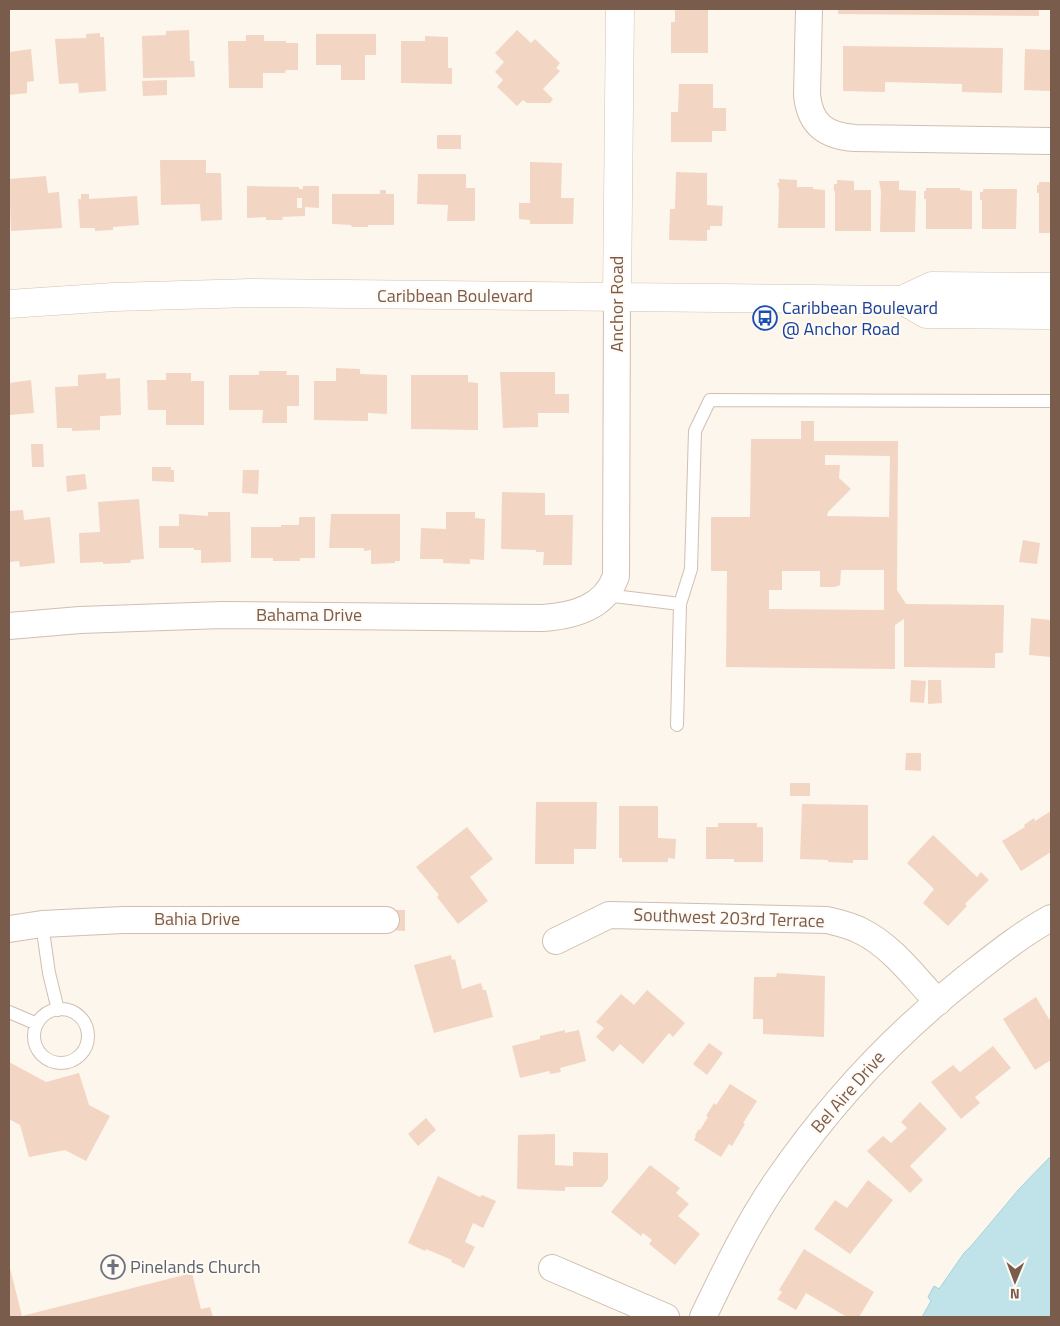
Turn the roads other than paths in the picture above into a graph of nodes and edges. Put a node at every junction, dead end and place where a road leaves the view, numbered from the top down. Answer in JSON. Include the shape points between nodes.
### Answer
{"nodes":[{"id":1,"x":620,"y":9,"type":"edge"},
{"id":2,"x":808,"y":9,"type":"edge"},
{"id":3,"x":1051,"y":141,"type":"edge"},
{"id":4,"x":1051,"y":287,"type":"edge"},
{"id":5,"x":617,"y":297,"type":"junction"},
{"id":6,"x":902,"y":300,"type":"junction"},
{"id":7,"x":9,"y":304,"type":"edge"},
{"id":8,"x":1051,"y":315,"type":"edge"},
{"id":9,"x":1051,"y":401,"type":"edge"},
{"id":10,"x":605,"y":595,"type":"junction"},
{"id":11,"x":680,"y":604,"type":"junction"},
{"id":12,"x":9,"y":626,"type":"edge"},
{"id":13,"x":677,"y":724,"type":"dead end"},
{"id":14,"x":1051,"y":918,"type":"edge"},
{"id":15,"x":386,"y":920,"type":"dead end"},
{"id":16,"x":42,"y":924,"type":"junction"},
{"id":17,"x":9,"y":929,"type":"edge"},
{"id":18,"x":556,"y":942,"type":"dead end"},
{"id":19,"x":938,"y":1002,"type":"junction"},
{"id":20,"x":58,"y":1010,"type":"junction"},
{"id":21,"x":9,"y":1012,"type":"edge"},
{"id":22,"x":37,"y":1024,"type":"junction"},
{"id":23,"x":552,"y":1268,"type":"dead end"},
{"id":24,"x":666,"y":1317,"type":"edge"},
{"id":25,"x":703,"y":1317,"type":"edge"}],
"edges":[{"from":1,"to":5,"type":"street","name":"Anchor Road"},
{"from":2,"to":3,"type":"street","via":[[808,107],[825,130],[846,137]]},
{"from":4,"to":6,"type":"street","name":"Caribbean Boulevard","via":[[932,286]]},
{"from":5,"to":6,"type":"street","name":"Caribbean Boulevard"},
{"from":5,"to":7,"type":"street","name":"Caribbean Boulevard","via":[[214,294],[114,296]]},
{"from":5,"to":10,"type":"street","name":"Anchor Road","via":[[616,576],[612,588]]},
{"from":6,"to":8,"type":"street","name":"Caribbean Boulevard","via":[[926,314]]},
{"from":9,"to":11,"type":"lane","via":[[710,400],[695,430],[690,569]]},
{"from":10,"to":11,"type":"lane"},
{"from":10,"to":12,"type":"street","name":"Bahama Drive","via":[[584,610],[556,617],[222,615]]},
{"from":11,"to":13,"type":"lane"},
{"from":14,"to":19,"type":"street","name":"Bel Aire Drive","via":[[985,963]]},
{"from":15,"to":16,"type":"street","name":"Bahia Drive","via":[[164,919]]},
{"from":16,"to":17,"type":"street","name":"Bahia Drive"},
{"from":16,"to":20,"type":"lane"},
{"from":18,"to":19,"type":"street","name":"Southwest 203rd Terrace","via":[[609,915],[828,920],[846,924],[874,938]]},
{"from":19,"to":25,"type":"street","name":"Bel Aire Drive","via":[[890,1045],[796,1154],[776,1182]]},
{"from":20,"to":22,"type":"lane","via":[[42,1017]]},
{"from":20,"to":22,"type":"lane","via":[[75,1013],[86,1027],[87,1044],[76,1059],[59,1063],[42,1056],[34,1041]]},
{"from":21,"to":22,"type":"lane"},
{"from":23,"to":24,"type":"street"}]}
